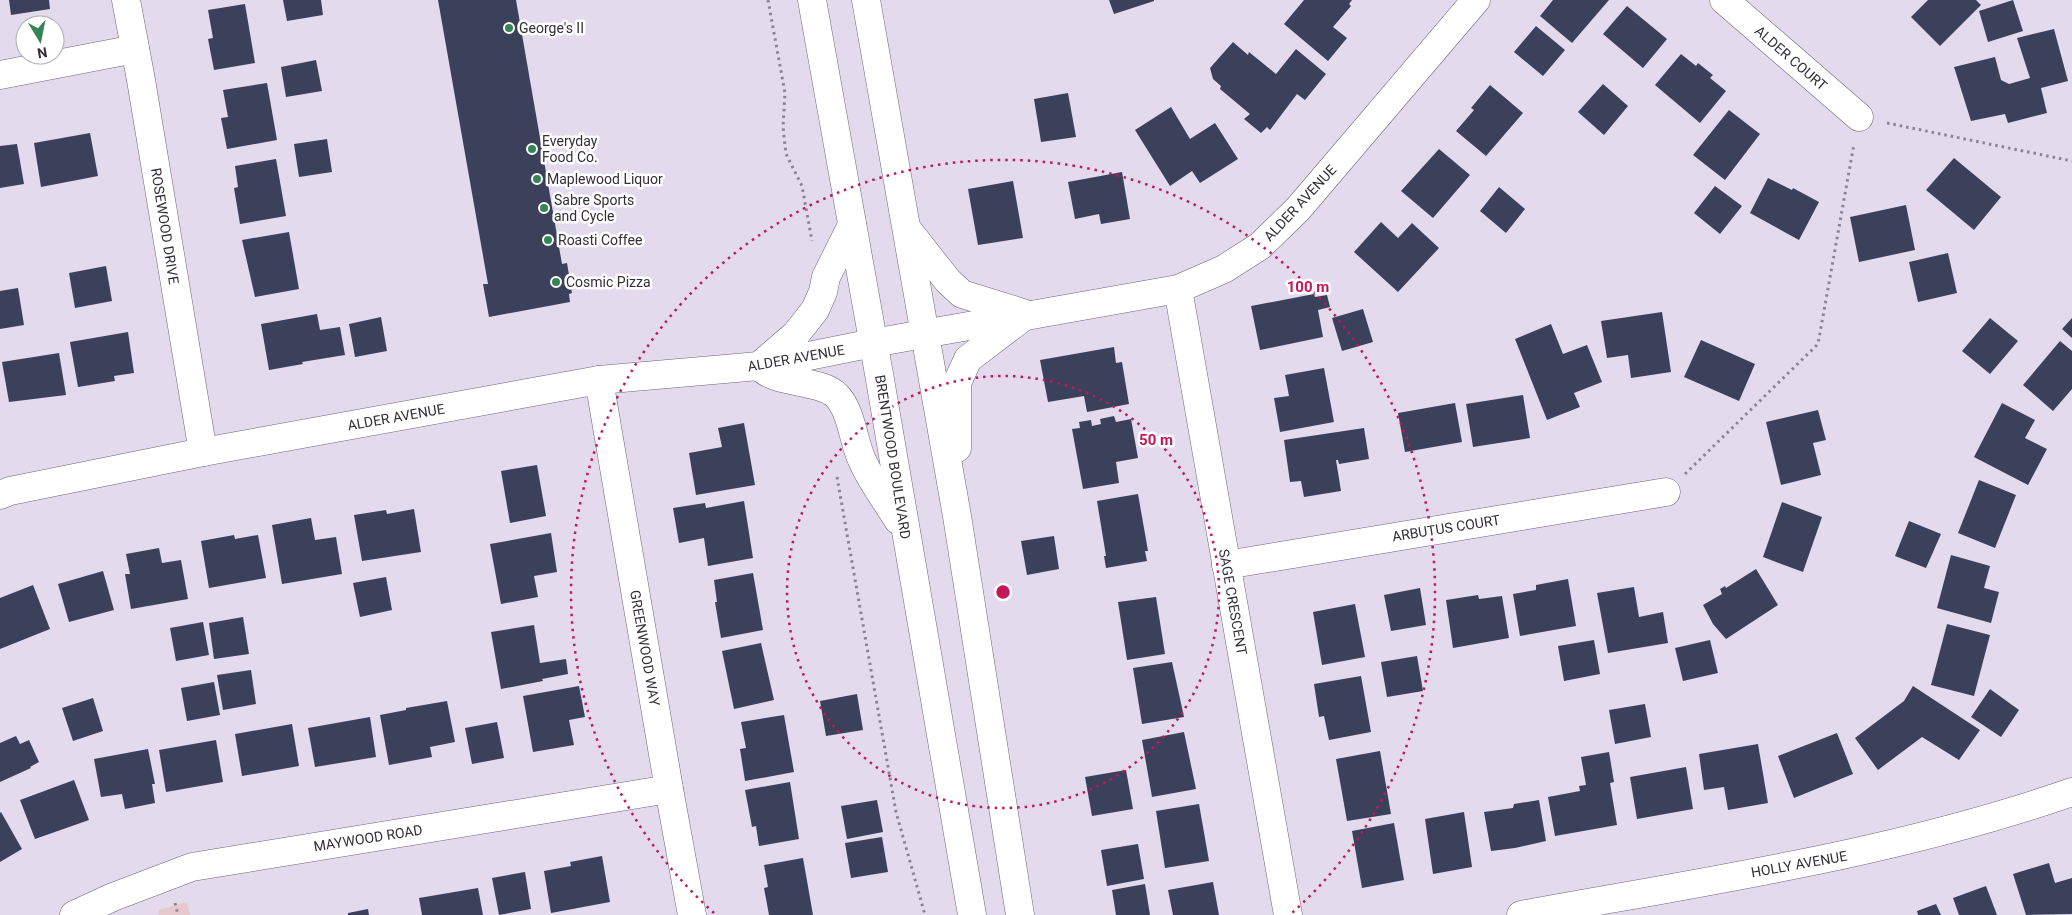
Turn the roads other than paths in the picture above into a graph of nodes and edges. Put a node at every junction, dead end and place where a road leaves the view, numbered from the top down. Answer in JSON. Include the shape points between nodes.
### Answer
{"nodes":[{"id":1,"x":126,"y":0,"type":"edge"},
{"id":2,"x":812,"y":0,"type":"edge"},
{"id":3,"x":866,"y":0,"type":"edge"},
{"id":4,"x":1476,"y":0,"type":"edge"},
{"id":5,"x":1724,"y":0,"type":"edge"},
{"id":6,"x":135,"y":49,"type":"junction"},
{"id":7,"x":0,"y":75,"type":"edge"},
{"id":8,"x":1859,"y":117,"type":"road end"},
{"id":9,"x":852,"y":225,"type":"junction"},
{"id":10,"x":906,"y":227,"type":"junction"},
{"id":11,"x":1178,"y":289,"type":"junction"},
{"id":12,"x":1027,"y":314,"type":"junction"},
{"id":13,"x":925,"y":332,"type":"junction"},
{"id":14,"x":873,"y":343,"type":"junction"},
{"id":15,"x":759,"y":366,"type":"junction"},
{"id":16,"x":600,"y":380,"type":"junction"},
{"id":17,"x":203,"y":452,"type":"junction"},
{"id":18,"x":1666,"y":492,"type":"road end"},
{"id":19,"x":0,"y":496,"type":"edge"},
{"id":20,"x":957,"y":516,"type":"junction"},
{"id":21,"x":905,"y":532,"type":"junction"},
{"id":22,"x":1226,"y":565,"type":"junction"},
{"id":23,"x":669,"y":789,"type":"junction"},
{"id":24,"x":2072,"y":792,"type":"edge"},
{"id":25,"x":74,"y":915,"type":"edge"},
{"id":26,"x":692,"y":915,"type":"edge"},
{"id":27,"x":972,"y":915,"type":"edge"},
{"id":28,"x":1020,"y":915,"type":"edge"},
{"id":29,"x":1288,"y":915,"type":"edge"},
{"id":30,"x":1521,"y":915,"type":"edge"}],
"edges":[{"from":1,"to":6,"type":"street","name":"ROSEWOOD DRIVE"},
{"from":2,"to":9,"type":"street","name":"BRENTWOOD BOULEVARD"},
{"from":3,"to":10,"type":"street"},
{"from":4,"to":11,"type":"street","name":"ALDER AVENUE","via":[[1298,209],[1260,246],[1224,269]]},
{"from":5,"to":8,"type":"street","name":"ALDER COURT"},
{"from":6,"to":7,"type":"street"},
{"from":6,"to":17,"type":"street","name":"ROSEWOOD DRIVE"},
{"from":9,"to":14,"type":"street","name":"BRENTWOOD BOULEVARD"},
{"from":9,"to":15,"type":"street","via":[[826,277],[815,310],[796,334]]},
{"from":10,"to":12,"type":"street","via":[[962,294]]},
{"from":10,"to":13,"type":"street"},
{"from":11,"to":12,"type":"street","name":"ALDER AVENUE"},
{"from":11,"to":22,"type":"street","name":"SAGE CRESCENT"},
{"from":12,"to":13,"type":"street","name":"ALDER AVENUE"},
{"from":12,"to":20,"type":"street","via":[[968,360],[957,383]]},
{"from":13,"to":14,"type":"street","name":"ALDER AVENUE"},
{"from":13,"to":20,"type":"street"},
{"from":14,"to":15,"type":"street","name":"ALDER AVENUE"},
{"from":14,"to":21,"type":"street","name":"BRENTWOOD BOULEVARD"},
{"from":15,"to":16,"type":"street","name":"ALDER AVENUE"},
{"from":15,"to":21,"type":"street","via":[[766,374],[837,395],[849,418],[862,460]]},
{"from":16,"to":17,"type":"street","name":"ALDER AVENUE"},
{"from":16,"to":23,"type":"street","name":"GREENWOOD WAY"},
{"from":17,"to":19,"type":"street","name":"ALDER AVENUE","via":[[10,491]]},
{"from":18,"to":22,"type":"street","name":"ARBUTUS COURT"},
{"from":20,"to":28,"type":"street"},
{"from":21,"to":27,"type":"street","name":"BRENTWOOD BOULEVARD"},
{"from":22,"to":29,"type":"street","name":"SAGE CRESCENT"},
{"from":23,"to":25,"type":"street","name":"MAYWOOD ROAD","via":[[192,867]]},
{"from":23,"to":26,"type":"street","name":"GREENWOOD WAY"},
{"from":24,"to":30,"type":"street","name":"HOLLY AVENUE","via":[[2014,812],[1854,854]]}]}
